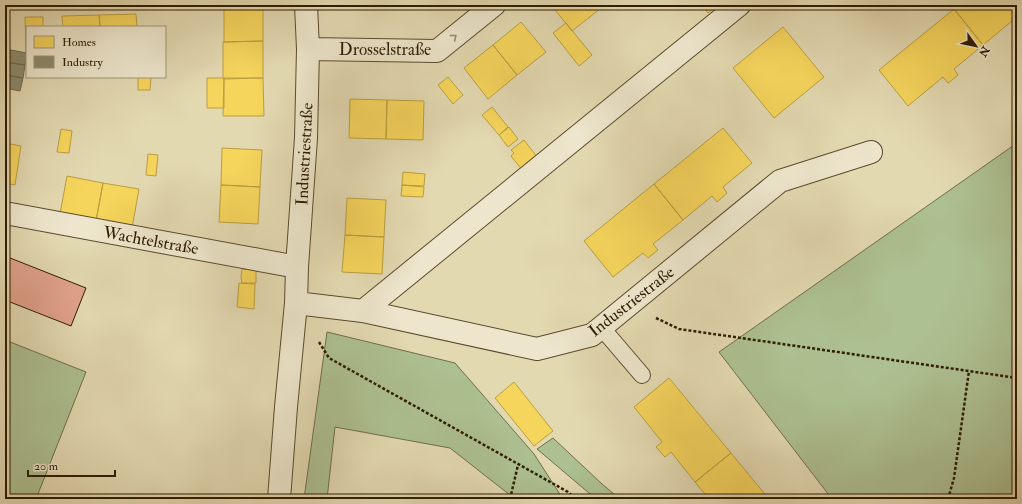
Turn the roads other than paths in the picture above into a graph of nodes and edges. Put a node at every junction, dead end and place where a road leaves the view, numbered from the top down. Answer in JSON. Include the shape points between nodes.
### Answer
{"nodes":[{"id":1,"x":306,"y":5,"type":"edge"},
{"id":2,"x":494,"y":5,"type":"edge"},
{"id":3,"x":739,"y":5,"type":"edge"},
{"id":4,"x":308,"y":49,"type":"junction"},
{"id":5,"x":871,"y":152,"type":"dead end"},
{"id":6,"x":5,"y":213,"type":"edge"},
{"id":7,"x":297,"y":267,"type":"junction"},
{"id":8,"x":296,"y":304,"type":"junction"},
{"id":9,"x":363,"y":311,"type":"junction"},
{"id":10,"x":602,"y":327,"type":"junction"},
{"id":11,"x":642,"y":375,"type":"dead end"},
{"id":12,"x":279,"y":499,"type":"edge"}],
"edges":[{"from":1,"to":4,"type":"street","name":"Industriestraße"},
{"from":4,"to":2,"type":"street","name":"Drosselstraße","one_way":true,"via":[[437,51]]},
{"from":3,"to":9,"type":"street"},
{"from":4,"to":7,"type":"street","name":"Industriestraße","via":[[306,138]]},
{"from":5,"to":10,"type":"street","name":"Industriestraße","via":[[780,181]]},
{"from":6,"to":7,"type":"street","name":"Wachtelstraße"},
{"from":7,"to":8,"type":"street","name":"Industriestraße"},
{"from":8,"to":9,"type":"street","name":"Industriestraße"},
{"from":8,"to":12,"type":"street","name":"Industriestraße"},
{"from":9,"to":10,"type":"street","name":"Industriestraße","via":[[537,349],[592,335]]},
{"from":10,"to":11,"type":"lane"}]}
